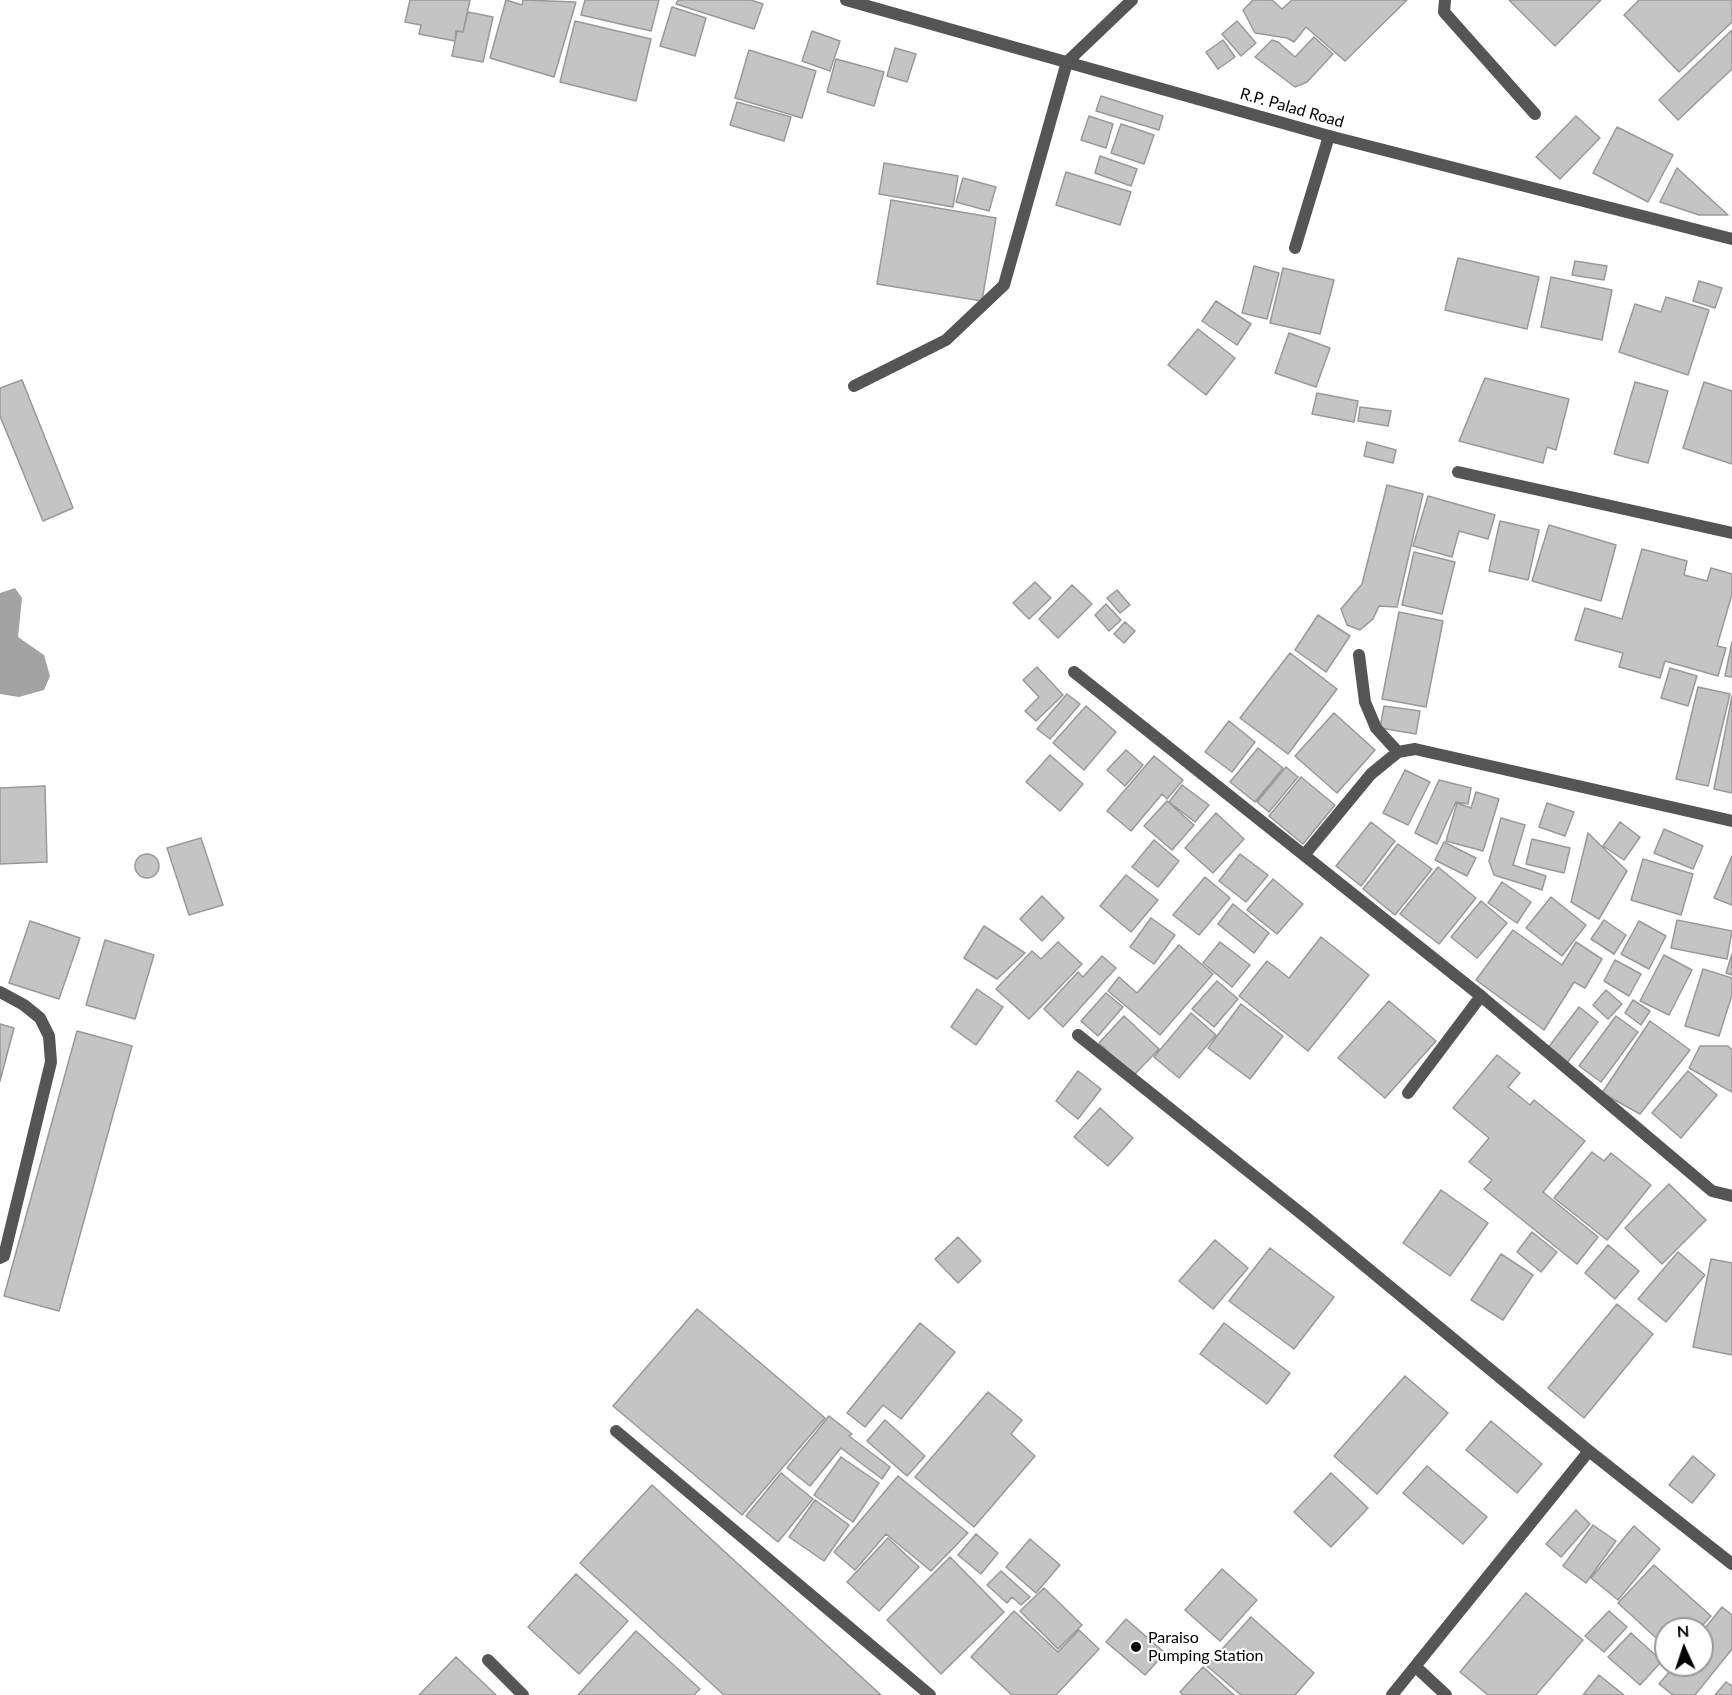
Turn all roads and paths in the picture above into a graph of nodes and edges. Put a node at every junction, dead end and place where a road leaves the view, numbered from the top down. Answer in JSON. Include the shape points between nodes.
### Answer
{"nodes":[{"id":1,"x":846,"y":0,"type":"edge"},
{"id":2,"x":1132,"y":0,"type":"edge"},
{"id":3,"x":1445,"y":0,"type":"edge"},
{"id":4,"x":1067,"y":62,"type":"junction"},
{"id":5,"x":1535,"y":114,"type":"dead end"},
{"id":6,"x":1329,"y":136,"type":"junction"},
{"id":7,"x":1732,"y":239,"type":"edge"},
{"id":8,"x":1295,"y":248,"type":"dead end"},
{"id":9,"x":854,"y":386,"type":"dead end"},
{"id":10,"x":1458,"y":471,"type":"dead end"},
{"id":11,"x":1732,"y":533,"type":"edge"},
{"id":12,"x":1359,"y":656,"type":"dead end"},
{"id":13,"x":1074,"y":672,"type":"dead end"},
{"id":14,"x":1398,"y":752,"type":"junction"},
{"id":15,"x":1732,"y":821,"type":"edge"},
{"id":16,"x":1305,"y":854,"type":"junction"},
{"id":17,"x":0,"y":992,"type":"edge"},
{"id":18,"x":1481,"y":996,"type":"junction"},
{"id":19,"x":1078,"y":1035,"type":"dead end"},
{"id":20,"x":1408,"y":1093,"type":"dead end"},
{"id":21,"x":1732,"y":1196,"type":"edge"},
{"id":22,"x":0,"y":1258,"type":"edge"},
{"id":23,"x":616,"y":1431,"type":"dead end"},
{"id":24,"x":1589,"y":1451,"type":"junction"},
{"id":25,"x":1732,"y":1564,"type":"edge"},
{"id":26,"x":488,"y":1660,"type":"dead end"},
{"id":27,"x":1417,"y":1668,"type":"junction"},
{"id":28,"x":523,"y":1695,"type":"edge"},
{"id":29,"x":930,"y":1695,"type":"edge"},
{"id":30,"x":1392,"y":1695,"type":"edge"},
{"id":31,"x":1446,"y":1695,"type":"edge"}],
"edges":[{"from":1,"to":4,"type":"street","name":"R.P. Palad Road"},
{"from":2,"to":4,"type":"street"},
{"from":3,"to":5,"type":"street","via":[[1444,12]]},
{"from":4,"to":6,"type":"street","name":"R.P. Palad Road"},
{"from":4,"to":9,"type":"street","via":[[1004,285],[946,340]]},
{"from":6,"to":7,"type":"street","name":"R.P. Palad Road"},
{"from":6,"to":8,"type":"street"},
{"from":10,"to":11,"type":"street"},
{"from":12,"to":14,"type":"street","via":[[1365,702],[1376,729]]},
{"from":13,"to":16,"type":"street"},
{"from":14,"to":15,"type":"street","via":[[1415,749],[1454,757]]},
{"from":14,"to":16,"type":"street","via":[[1371,774]]},
{"from":16,"to":18,"type":"street"},
{"from":17,"to":22,"type":"street","via":[[40,1018],[49,1036],[51,1062],[4,1256]]},
{"from":18,"to":20,"type":"street"},
{"from":18,"to":21,"type":"street","via":[[1712,1191]]},
{"from":19,"to":24,"type":"street"},
{"from":23,"to":29,"type":"street"},
{"from":24,"to":25,"type":"street"},
{"from":24,"to":27,"type":"street"},
{"from":26,"to":28,"type":"street"},
{"from":27,"to":30,"type":"street"},
{"from":27,"to":31,"type":"street"}]}
